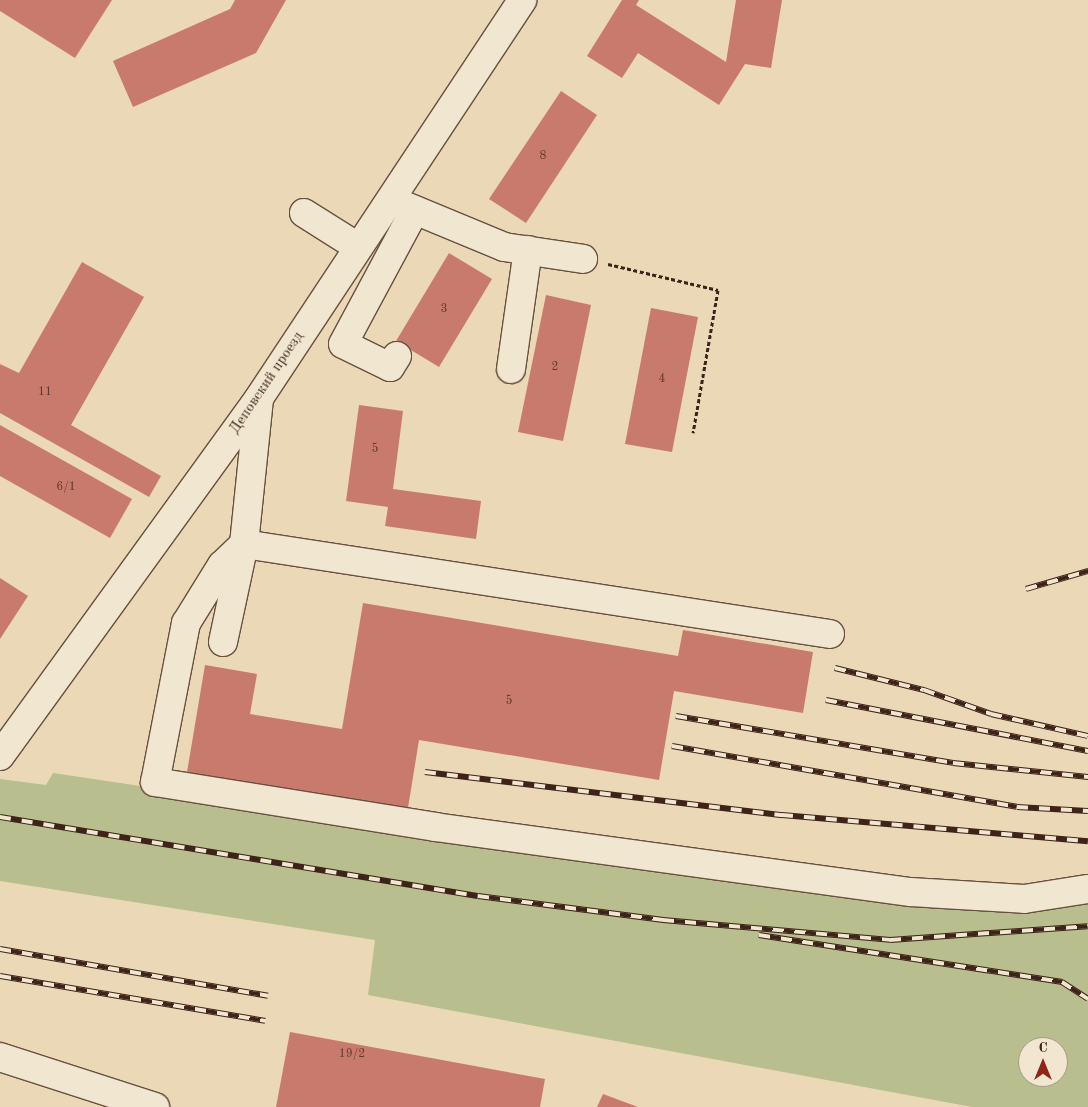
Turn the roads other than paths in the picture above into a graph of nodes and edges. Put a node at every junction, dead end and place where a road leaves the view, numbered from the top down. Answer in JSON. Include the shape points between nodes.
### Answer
{"nodes":[{"id":1,"x":522,"y":0,"type":"edge"},
{"id":2,"x":390,"y":200,"type":"junction"},
{"id":3,"x":415,"y":210,"type":"junction"},
{"id":4,"x":304,"y":212,"type":"dead end"},
{"id":5,"x":358,"y":248,"type":"junction"},
{"id":6,"x":528,"y":250,"type":"junction"},
{"id":7,"x":583,"y":259,"type":"road end"},
{"id":8,"x":397,"y":356,"type":"dead end"},
{"id":9,"x":511,"y":369,"type":"dead end"},
{"id":10,"x":259,"y":398,"type":"junction"},
{"id":11,"x":244,"y":544,"type":"junction"},
{"id":12,"x":830,"y":634,"type":"dead end"},
{"id":13,"x":223,"y":642,"type":"dead end"},
{"id":14,"x":0,"y":756,"type":"edge"},
{"id":15,"x":1088,"y":889,"type":"edge"},
{"id":16,"x":0,"y":1057,"type":"edge"},
{"id":17,"x":155,"y":1107,"type":"edge"}],
"edges":[{"from":1,"to":2,"type":"street","name":"Деповский проезд"},
{"from":2,"to":3,"type":"street"},
{"from":2,"to":5,"type":"street","name":"Деповский проезд"},
{"from":3,"to":6,"type":"street","via":[[504,247]]},
{"from":3,"to":8,"type":"street","via":[[343,344],[390,367]]},
{"from":4,"to":5,"type":"street"},
{"from":5,"to":10,"type":"street","name":"Деповский проезд"},
{"from":6,"to":7,"type":"street"},
{"from":6,"to":9,"type":"street"},
{"from":10,"to":11,"type":"street"},
{"from":10,"to":14,"type":"street","name":"Деповский проезд"},
{"from":11,"to":12,"type":"street"},
{"from":11,"to":13,"type":"street"},
{"from":11,"to":15,"type":"street","via":[[222,565],[186,623],[155,782],[434,827],[911,892],[1024,899]]},
{"from":16,"to":17,"type":"street"}]}
